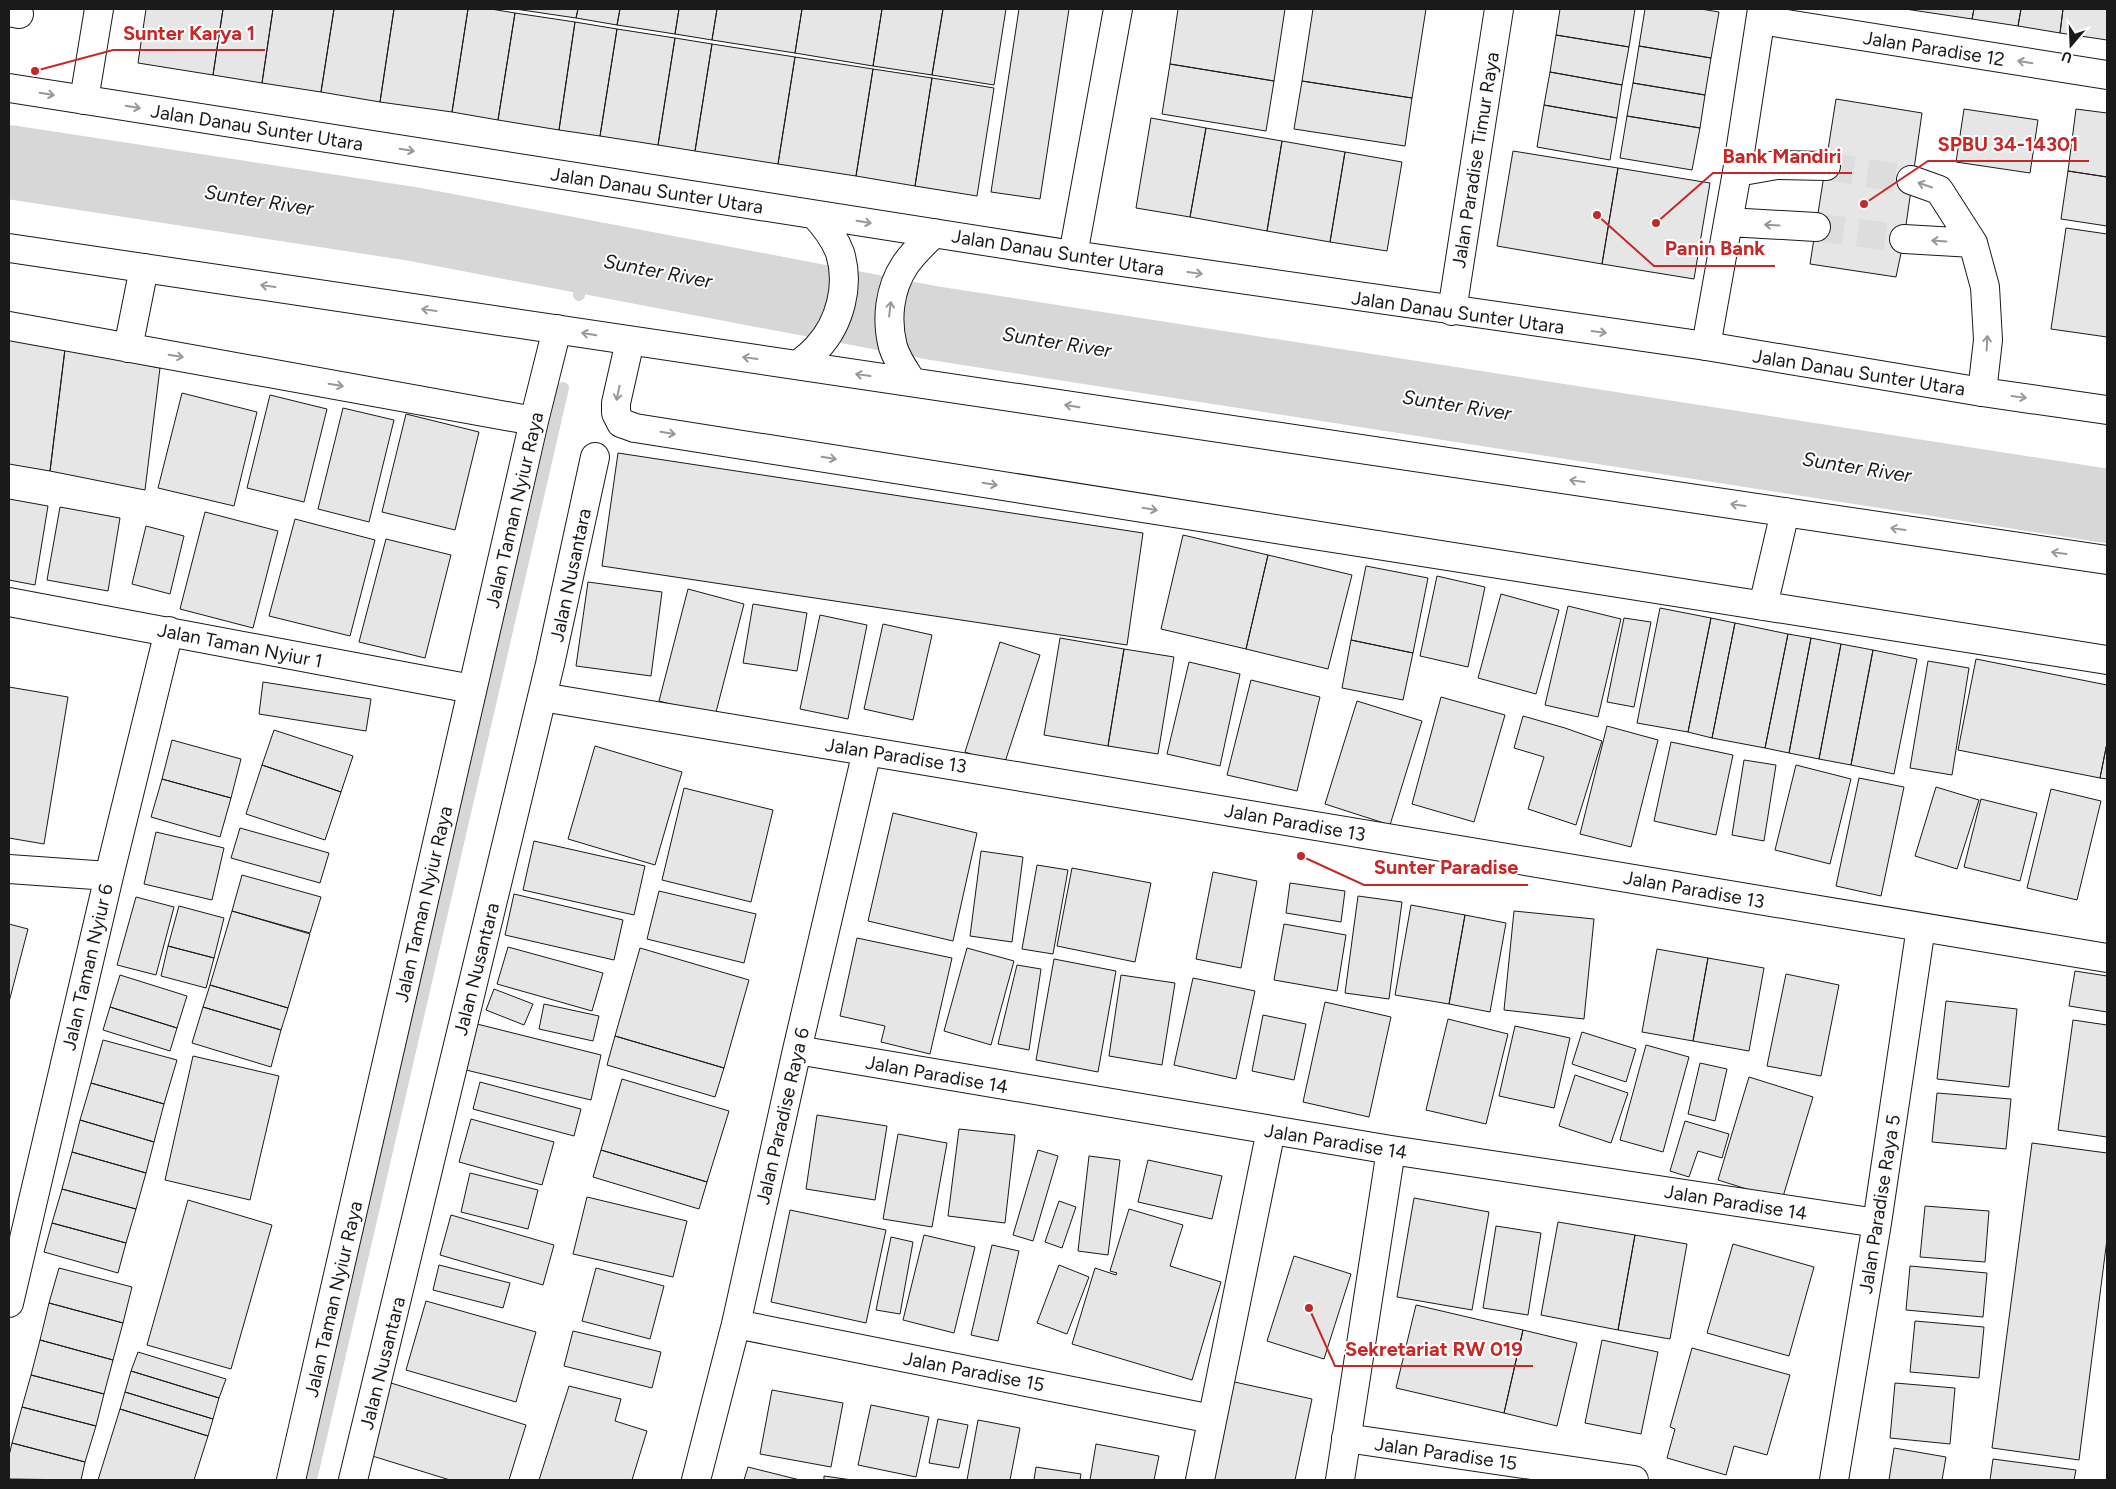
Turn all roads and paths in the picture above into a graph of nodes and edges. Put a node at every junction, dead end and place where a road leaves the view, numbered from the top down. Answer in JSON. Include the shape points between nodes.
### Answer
{"nodes":[{"id":1,"x":100,"y":9,"type":"edge"},
{"id":2,"x":1118,"y":9,"type":"edge"},
{"id":3,"x":1499,"y":9,"type":"edge"},
{"id":4,"x":1762,"y":15,"type":"edge"},
{"id":5,"x":1819,"y":19,"type":"edge"},
{"id":6,"x":2107,"y":75,"type":"edge"},
{"id":7,"x":9,"y":88,"type":"edge"},
{"id":8,"x":84,"y":100,"type":"junction"},
{"id":9,"x":1826,"y":166,"type":"tunnel mouth"},
{"id":10,"x":1737,"y":172,"type":"junction"},
{"id":11,"x":1911,"y":180,"type":"tunnel mouth"},
{"id":12,"x":815,"y":214,"type":"junction"},
{"id":13,"x":1728,"y":222,"type":"junction"},
{"id":14,"x":1816,"y":227,"type":"tunnel mouth"},
{"id":15,"x":934,"y":233,"type":"junction"},
{"id":16,"x":1904,"y":238,"type":"tunnel mouth"},
{"id":17,"x":1974,"y":243,"type":"junction"},
{"id":18,"x":9,"y":248,"type":"edge"},
{"id":19,"x":1073,"y":256,"type":"junction"},
{"id":20,"x":144,"y":268,"type":"junction"},
{"id":21,"x":1452,"y":311,"type":"junction"},
{"id":22,"x":9,"y":326,"type":"edge"},
{"id":23,"x":557,"y":329,"type":"junction"},
{"id":24,"x":630,"y":340,"type":"junction"},
{"id":25,"x":1706,"y":346,"type":"junction"},
{"id":26,"x":128,"y":348,"type":"junction"},
{"id":27,"x":798,"y":365,"type":"junction"},
{"id":28,"x":912,"y":382,"type":"junction"},
{"id":29,"x":1982,"y":392,"type":"junction"},
{"id":30,"x":2107,"y":410,"type":"edge"},
{"id":31,"x":534,"y":421,"type":"junction"},
{"id":32,"x":596,"y":457,"type":"dead end"},
{"id":33,"x":1785,"y":512,"type":"junction"},
{"id":34,"x":2107,"y":560,"type":"edge"},
{"id":35,"x":9,"y":602,"type":"edge"},
{"id":36,"x":1763,"y":606,"type":"junction"},
{"id":37,"x":169,"y":631,"type":"junction"},
{"id":38,"x":2107,"y":660,"type":"edge"},
{"id":39,"x":472,"y":689,"type":"junction"},
{"id":40,"x":542,"y":697,"type":"junction"},
{"id":41,"x":867,"y":751,"type":"junction"},
{"id":42,"x":9,"y":869,"type":"edge"},
{"id":43,"x":109,"y":876,"type":"junction"},
{"id":44,"x":1921,"y":927,"type":"junction"},
{"id":45,"x":2107,"y":958,"type":"edge"},
{"id":46,"x":797,"y":1050,"type":"junction"},
{"id":47,"x":1271,"y":1130,"type":"junction"},
{"id":48,"x":1391,"y":1150,"type":"junction"},
{"id":49,"x":1877,"y":1223,"type":"junction"},
{"id":50,"x":9,"y":1303,"type":"edge"},
{"id":51,"x":736,"y":1324,"type":"junction"},
{"id":52,"x":1212,"y":1419,"type":"junction"},
{"id":53,"x":1346,"y":1438,"type":"junction"},
{"id":54,"x":291,"y":1480,"type":"edge"},
{"id":55,"x":354,"y":1480,"type":"edge"},
{"id":56,"x":696,"y":1480,"type":"edge"},
{"id":57,"x":1200,"y":1480,"type":"edge"},
{"id":58,"x":1340,"y":1480,"type":"edge"},
{"id":59,"x":1634,"y":1480,"type":"edge"},
{"id":60,"x":1834,"y":1480,"type":"edge"}],
"edges":[{"from":1,"to":8,"type":"street"},
{"from":2,"to":19,"type":"street"},
{"from":3,"to":21,"type":"street","name":"Jalan Paradise Timur Raya"},
{"from":4,"to":5,"type":"street","name":"Jalan Paradise 12"},
{"from":4,"to":10,"type":"street"},
{"from":6,"to":5,"type":"street","name":"Jalan Paradise 12","one_way":true},
{"from":7,"to":8,"type":"street","name":"Jalan Danau Sunter Utara","one_way":true},
{"from":8,"to":12,"type":"street","name":"Jalan Danau Sunter Utara","one_way":true},
{"from":9,"to":10,"type":"street","via":[[1778,165]]},
{"from":10,"to":13,"type":"street"},
{"from":17,"to":11,"type":"street","one_way":true,"via":[[1940,190]]},
{"from":12,"to":15,"type":"street","name":"Jalan Danau Sunter Utara","one_way":true},
{"from":12,"to":27,"type":"street","via":[[828,229],[840,253],[844,279],[840,310],[827,335]]},
{"from":14,"to":13,"type":"street","one_way":true},
{"from":13,"to":25,"type":"street"},
{"from":15,"to":19,"type":"street","name":"Jalan Danau Sunter Utara"},
{"from":28,"to":15,"type":"street","one_way":true,"via":[[893,347],[889,317],[892,296],[906,264]]},
{"from":17,"to":16,"type":"street","one_way":true},
{"from":29,"to":17,"type":"street","one_way":true,"via":[[1988,340],[1985,288]]},
{"from":18,"to":20,"type":"street"},
{"from":19,"to":21,"type":"street","name":"Jalan Danau Sunter Utara","one_way":true},
{"from":23,"to":20,"type":"street","one_way":true},
{"from":20,"to":26,"type":"street"},
{"from":21,"to":25,"type":"street","name":"Jalan Danau Sunter Utara","one_way":true},
{"from":22,"to":26,"type":"street"},
{"from":24,"to":23,"type":"street","one_way":true},
{"from":23,"to":31,"type":"street","name":"Jalan Taman Nyiur Raya"},
{"from":27,"to":24,"type":"street","one_way":true},
{"from":24,"to":36,"type":"street","one_way":true,"via":[[616,413],[621,423],[635,428]]},
{"from":25,"to":29,"type":"street","name":"Jalan Danau Sunter Utara"},
{"from":26,"to":31,"type":"street","one_way":true},
{"from":28,"to":27,"type":"street","one_way":true},
{"from":33,"to":28,"type":"street","one_way":true},
{"from":29,"to":30,"type":"street","name":"Jalan Danau Sunter Utara","one_way":true},
{"from":31,"to":39,"type":"street","name":"Jalan Taman Nyiur Raya"},
{"from":32,"to":40,"type":"street","name":"Jalan Nusantara"},
{"from":34,"to":33,"type":"street","one_way":true},
{"from":33,"to":36,"type":"street"},
{"from":35,"to":37,"type":"street","name":"Jalan Taman Nyiur 1"},
{"from":36,"to":38,"type":"street"},
{"from":37,"to":39,"type":"street","name":"Jalan Taman Nyiur 1"},
{"from":37,"to":43,"type":"street","name":"Jalan Taman Nyiur 6"},
{"from":39,"to":54,"type":"street","name":"Jalan Taman Nyiur Raya"},
{"from":40,"to":41,"type":"street","name":"Jalan Paradise 13"},
{"from":40,"to":55,"type":"street","name":"Jalan Nusantara"},
{"from":41,"to":44,"type":"street","name":"Jalan Paradise 13"},
{"from":41,"to":46,"type":"street","name":"Jalan Paradise Raya 6"},
{"from":42,"to":43,"type":"street"},
{"from":43,"to":50,"type":"street","name":"Jalan Taman Nyiur 6"},
{"from":44,"to":45,"type":"street","name":"Jalan Paradise 13"},
{"from":44,"to":49,"type":"street","name":"Jalan Paradise Raya 5"},
{"from":46,"to":47,"type":"street","name":"Jalan Paradise 14"},
{"from":46,"to":51,"type":"street","name":"Jalan Paradise Raya 6"},
{"from":47,"to":48,"type":"street","name":"Jalan Paradise 14"},
{"from":47,"to":52,"type":"street"},
{"from":48,"to":49,"type":"street","name":"Jalan Paradise 14"},
{"from":48,"to":53,"type":"street"},
{"from":49,"to":60,"type":"street","name":"Jalan Paradise Raya 5"},
{"from":51,"to":52,"type":"street","name":"Jalan Paradise 15"},
{"from":51,"to":56,"type":"street","name":"Jalan Paradise Raya 6"},
{"from":52,"to":57,"type":"street"},
{"from":53,"to":58,"type":"street"},
{"from":53,"to":59,"type":"street","name":"Jalan Paradise 15"}]}
